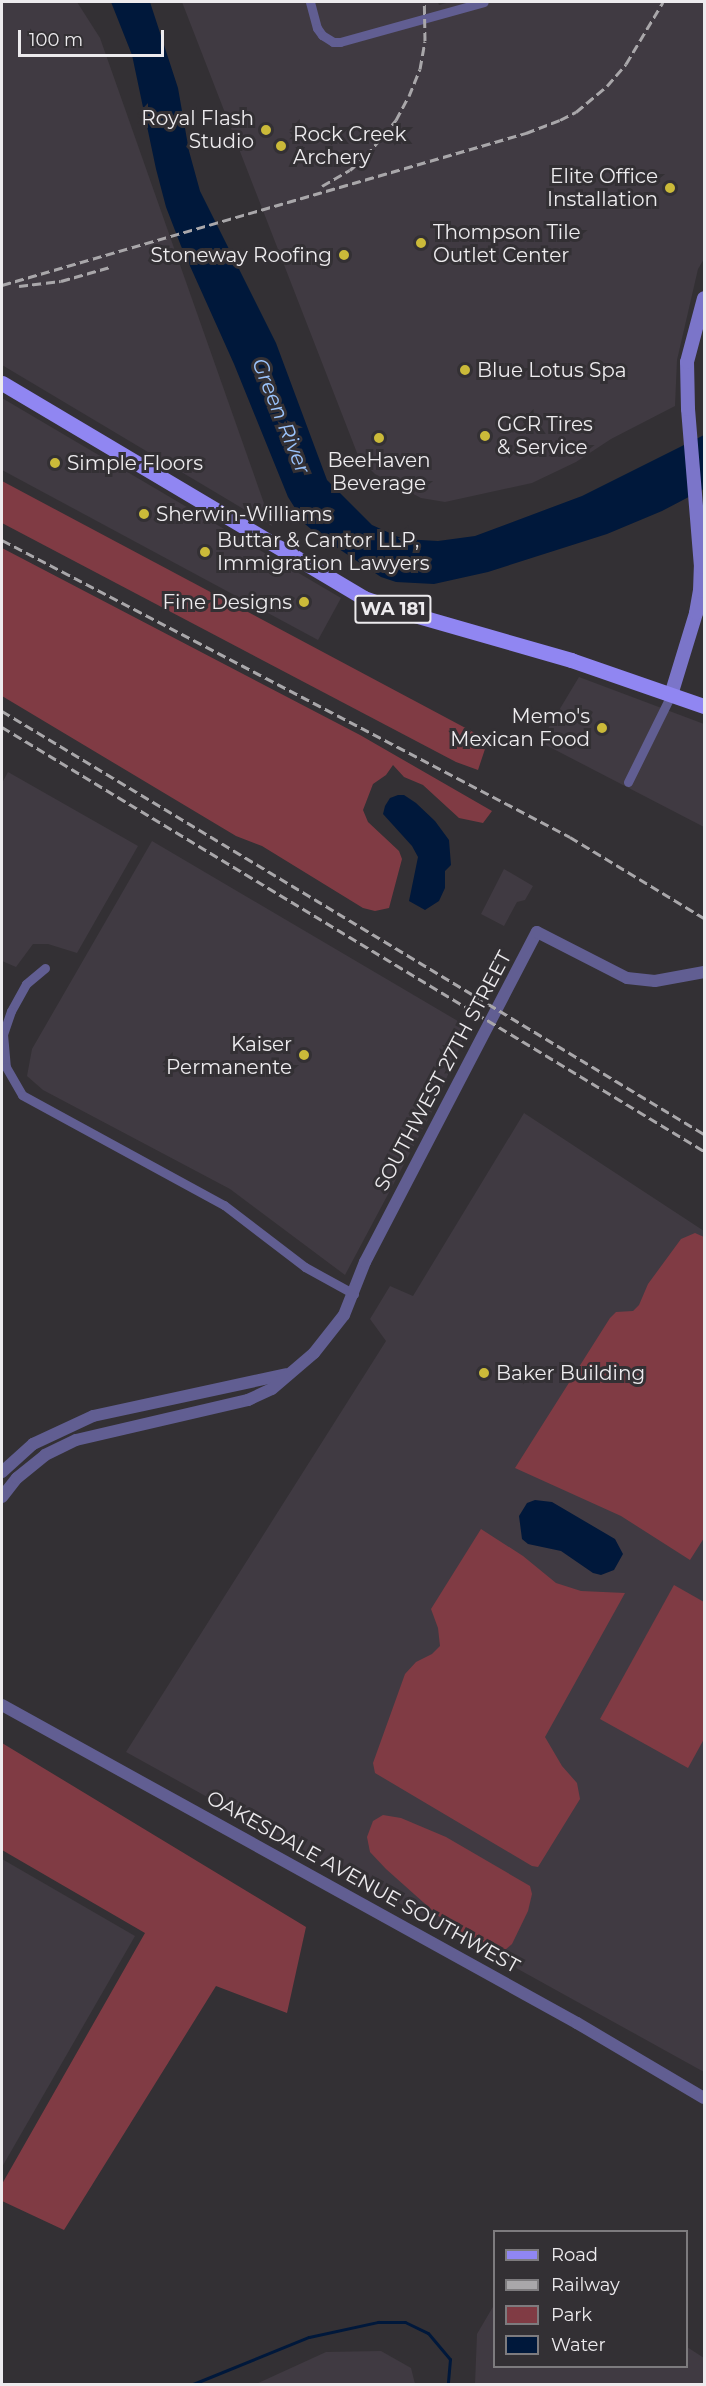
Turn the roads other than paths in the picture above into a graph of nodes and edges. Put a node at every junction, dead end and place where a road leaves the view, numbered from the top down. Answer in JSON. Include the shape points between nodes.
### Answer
{"nodes":[{"id":1,"x":310,"y":2,"type":"edge"},
{"id":2,"x":484,"y":2,"type":"edge"},
{"id":3,"x":705,"y":298,"type":"edge"},
{"id":4,"x":700,"y":322,"type":"edge"},
{"id":5,"x":2,"y":383,"type":"edge"},
{"id":6,"x":671,"y":695,"type":"junction"},
{"id":7,"x":705,"y":706,"type":"edge"},
{"id":8,"x":628,"y":782,"type":"dead end"},
{"id":9,"x":45,"y":968,"type":"dead end"},
{"id":10,"x":705,"y":972,"type":"edge"},
{"id":11,"x":354,"y":1294,"type":"junction"},
{"id":12,"x":287,"y":1374,"type":"junction"},
{"id":13,"x":2,"y":1472,"type":"edge"},
{"id":14,"x":2,"y":1497,"type":"edge"},
{"id":15,"x":2,"y":1705,"type":"edge"},
{"id":16,"x":705,"y":2098,"type":"edge"}],
"edges":[{"from":1,"to":2,"type":"street","via":[[317,28],[333,42]]},
{"from":3,"to":4,"type":"main road"},
{"from":4,"to":6,"type":"main road","via":[[687,362],[700,591]]},
{"from":5,"to":6,"type":"main road","number":"WA 181","via":[[364,598],[571,660]]},
{"from":6,"to":7,"type":"main road","number":"WA 181"},
{"from":6,"to":8,"type":"street"},
{"from":9,"to":11,"type":"street","via":[[26,984],[3,1034],[6,1067],[22,1095],[224,1205],[305,1267]]},
{"from":10,"to":11,"type":"street","name":"SOUTHWEST 27TH STREET","via":[[655,981],[627,978],[537,932],[365,1262]]},
{"from":11,"to":12,"type":"street","name":"SOUTHWEST 27TH STREET","via":[[330,1336]]},
{"from":12,"to":13,"type":"street","name":"SOUTHWEST 27TH STREET","via":[[93,1416],[33,1444]]},
{"from":12,"to":14,"type":"street","name":"SOUTHWEST 27TH STREET","via":[[272,1389],[248,1400],[76,1440],[45,1455],[17,1478]]},
{"from":15,"to":16,"type":"street","name":"OAKESDALE AVENUE SOUTHWEST","via":[[577,2023]]}]}
